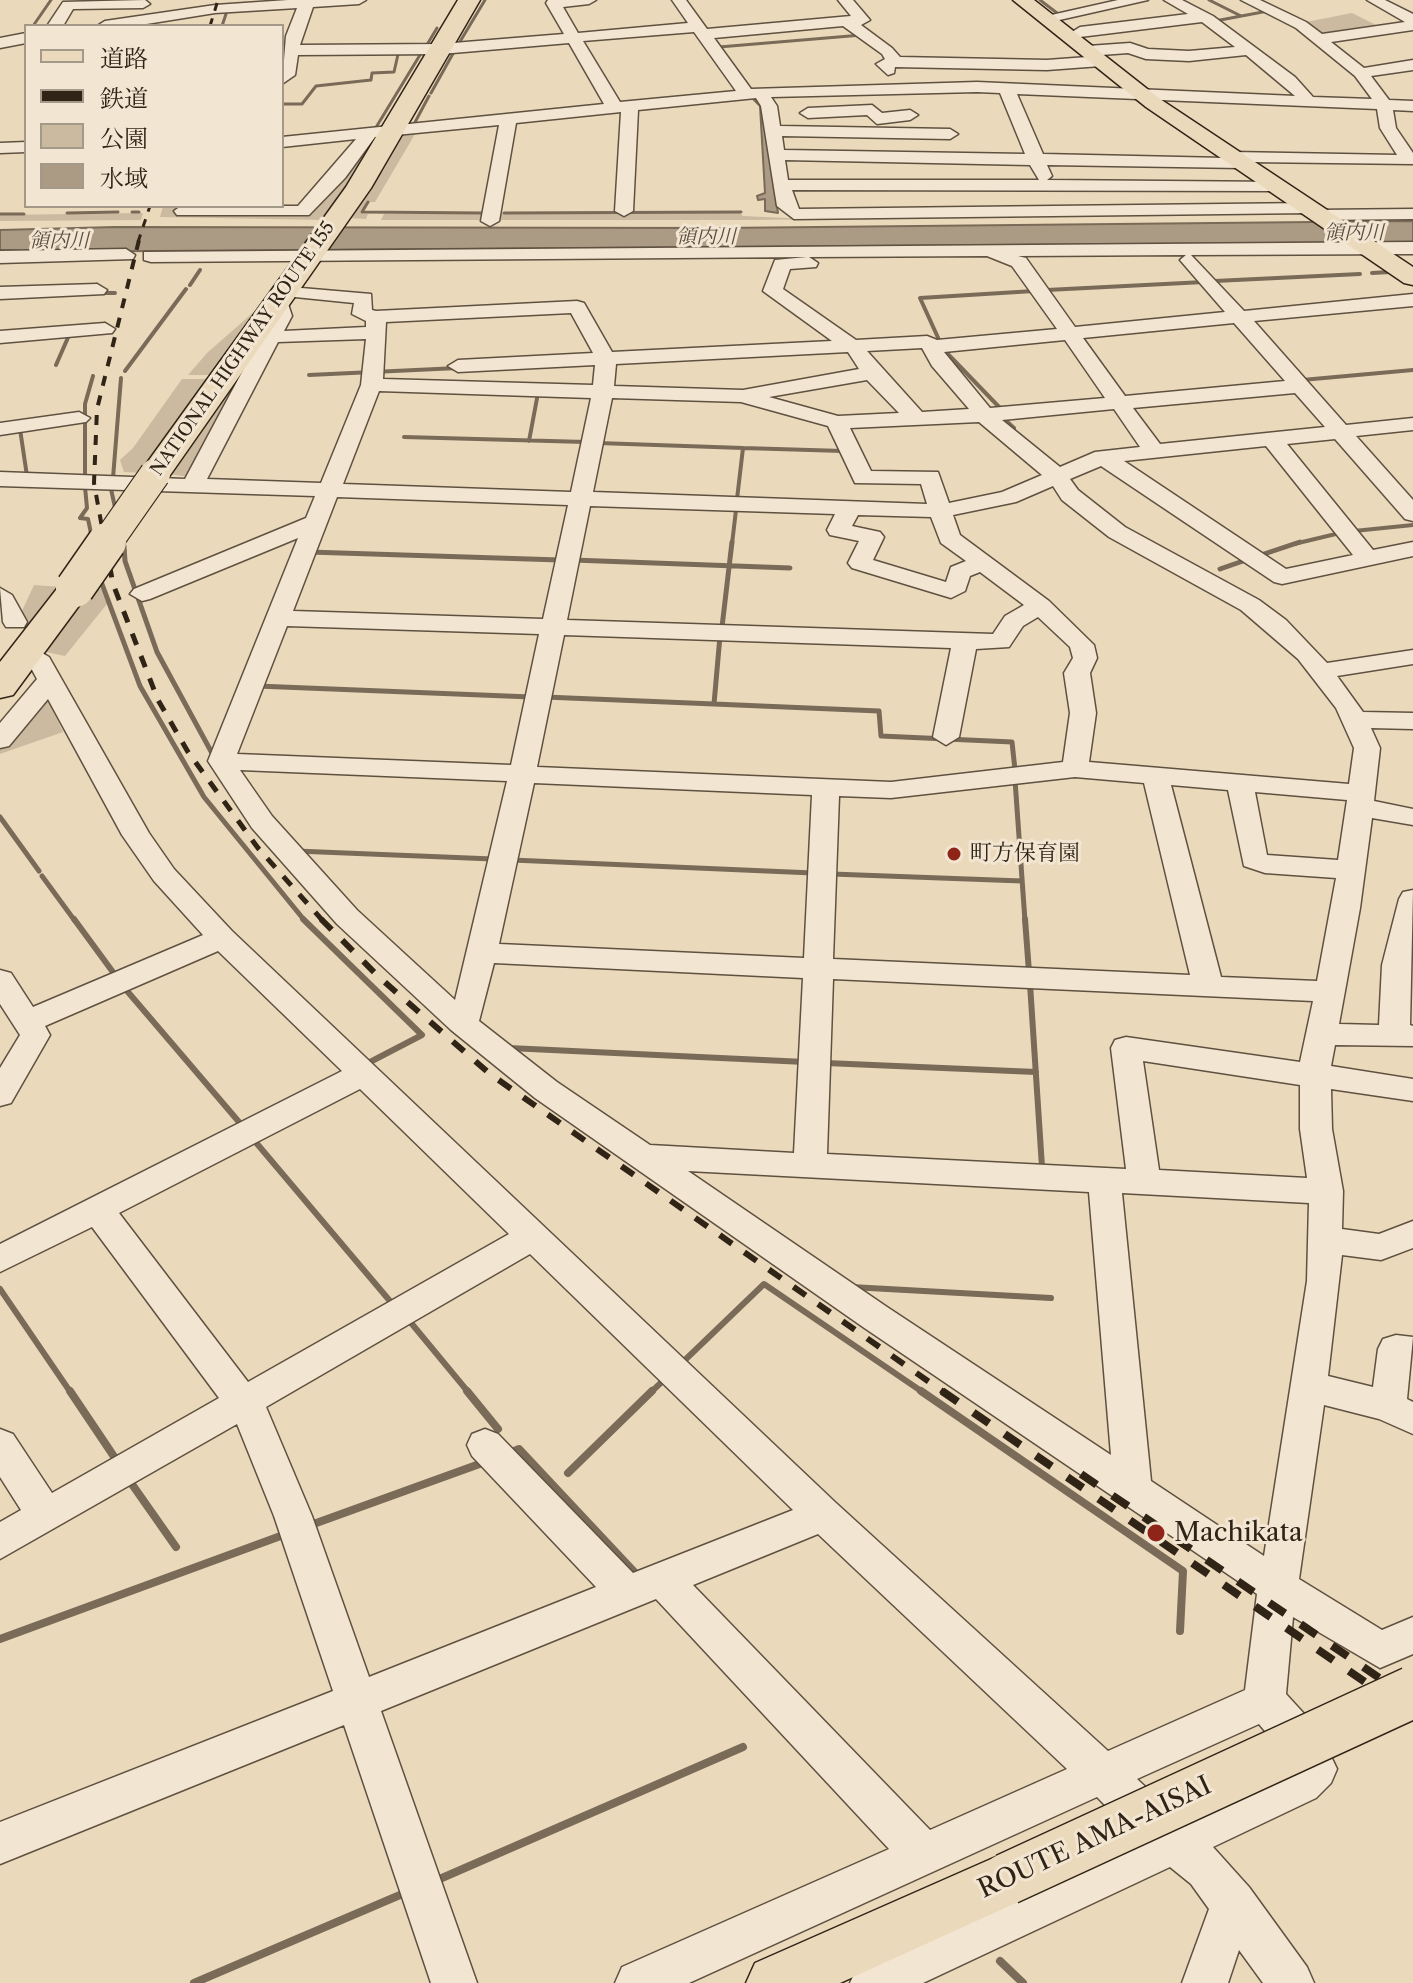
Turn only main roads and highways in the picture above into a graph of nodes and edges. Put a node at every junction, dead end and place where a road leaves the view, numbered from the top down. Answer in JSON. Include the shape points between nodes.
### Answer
{"nodes":[{"id":1,"x":469,"y":0,"type":"edge"},
{"id":2,"x":1022,"y":0,"type":"edge"},
{"id":3,"x":1413,"y":278,"type":"edge"},
{"id":4,"x":0,"y":687,"type":"edge"},
{"id":5,"x":1413,"y":1692,"type":"edge"},
{"id":6,"x":775,"y":1983,"type":"edge"}],
"edges":[{"from":1,"to":4,"type":"highway","name":"NATIONAL HIGHWAY ROUTE 155","bridge":true,"via":[[381,132],[311,256]]},
{"from":2,"to":3,"type":"main road","via":[[1141,93]]},
{"from":5,"to":6,"type":"main road","name":"ROUTE AMA-AISAI","bridge":true}]}
